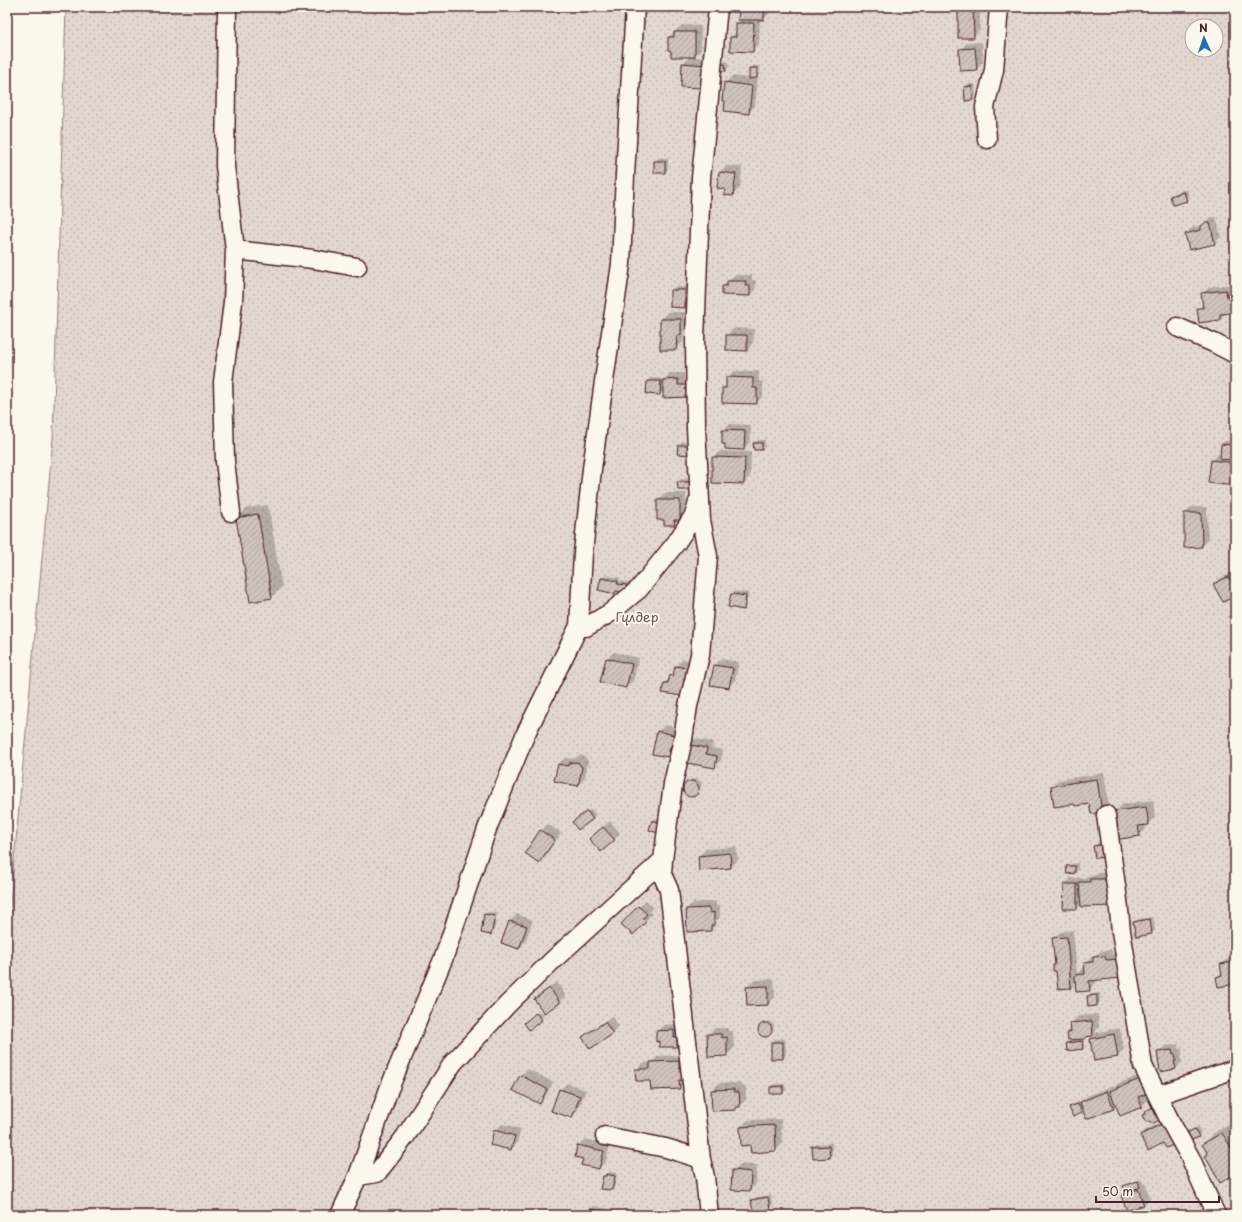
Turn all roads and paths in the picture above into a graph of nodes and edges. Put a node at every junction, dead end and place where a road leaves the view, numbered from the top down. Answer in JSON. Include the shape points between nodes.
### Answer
{"nodes":[{"id":1,"x":227,"y":7,"type":"edge"},
{"id":2,"x":635,"y":7,"type":"edge"},
{"id":3,"x":718,"y":7,"type":"edge"},
{"id":4,"x":999,"y":7,"type":"edge"},
{"id":5,"x":987,"y":139,"type":"dead end"},
{"id":6,"x":235,"y":250,"type":"junction"},
{"id":7,"x":357,"y":266,"type":"dead end"},
{"id":8,"x":1177,"y":327,"type":"dead end"},
{"id":9,"x":1235,"y":354,"type":"edge"},
{"id":10,"x":700,"y":497,"type":"junction"},
{"id":11,"x":231,"y":512,"type":"dead end"},
{"id":12,"x":579,"y":626,"type":"junction"},
{"id":13,"x":1106,"y":816,"type":"dead end"},
{"id":14,"x":663,"y":860,"type":"junction"},
{"id":15,"x":1235,"y":1069,"type":"edge"},
{"id":16,"x":1158,"y":1095,"type":"junction"},
{"id":17,"x":604,"y":1136,"type":"dead end"},
{"id":18,"x":700,"y":1159,"type":"junction"},
{"id":19,"x":358,"y":1176,"type":"junction"},
{"id":20,"x":340,"y":1215,"type":"edge"},
{"id":21,"x":709,"y":1215,"type":"edge"},
{"id":22,"x":1216,"y":1215,"type":"edge"}],
"edges":[{"from":1,"to":6,"type":"street","via":[[225,166]]},
{"from":2,"to":12,"type":"street","via":[[621,264],[592,469],[583,553]]},
{"from":3,"to":10,"type":"street","via":[[701,178],[698,239],[695,340]]},
{"from":4,"to":5,"type":"street","via":[[994,70],[986,107]]},
{"from":6,"to":7,"type":"street"},
{"from":6,"to":11,"type":"street","via":[[233,302],[223,382],[225,460]]},
{"from":8,"to":9,"type":"street"},
{"from":10,"to":12,"type":"street","via":[[695,514],[676,543],[639,589],[610,614],[586,627]]},
{"from":10,"to":14,"type":"street","via":[[701,520],[708,556],[700,655],[673,784]]},
{"from":12,"to":19,"type":"street","via":[[526,733],[487,829],[444,957],[389,1089]]},
{"from":13,"to":16,"type":"street","via":[[1143,1066]]},
{"from":14,"to":18,"type":"street","via":[[662,874],[669,890]]},
{"from":14,"to":19,"type":"street","via":[[507,1005],[454,1063],[405,1137],[377,1172]]},
{"from":15,"to":16,"type":"street"},
{"from":16,"to":22,"type":"street"},
{"from":17,"to":18,"type":"street","via":[[666,1148]]},
{"from":18,"to":21,"type":"street","via":[[706,1177]]},
{"from":19,"to":20,"type":"street"}]}
